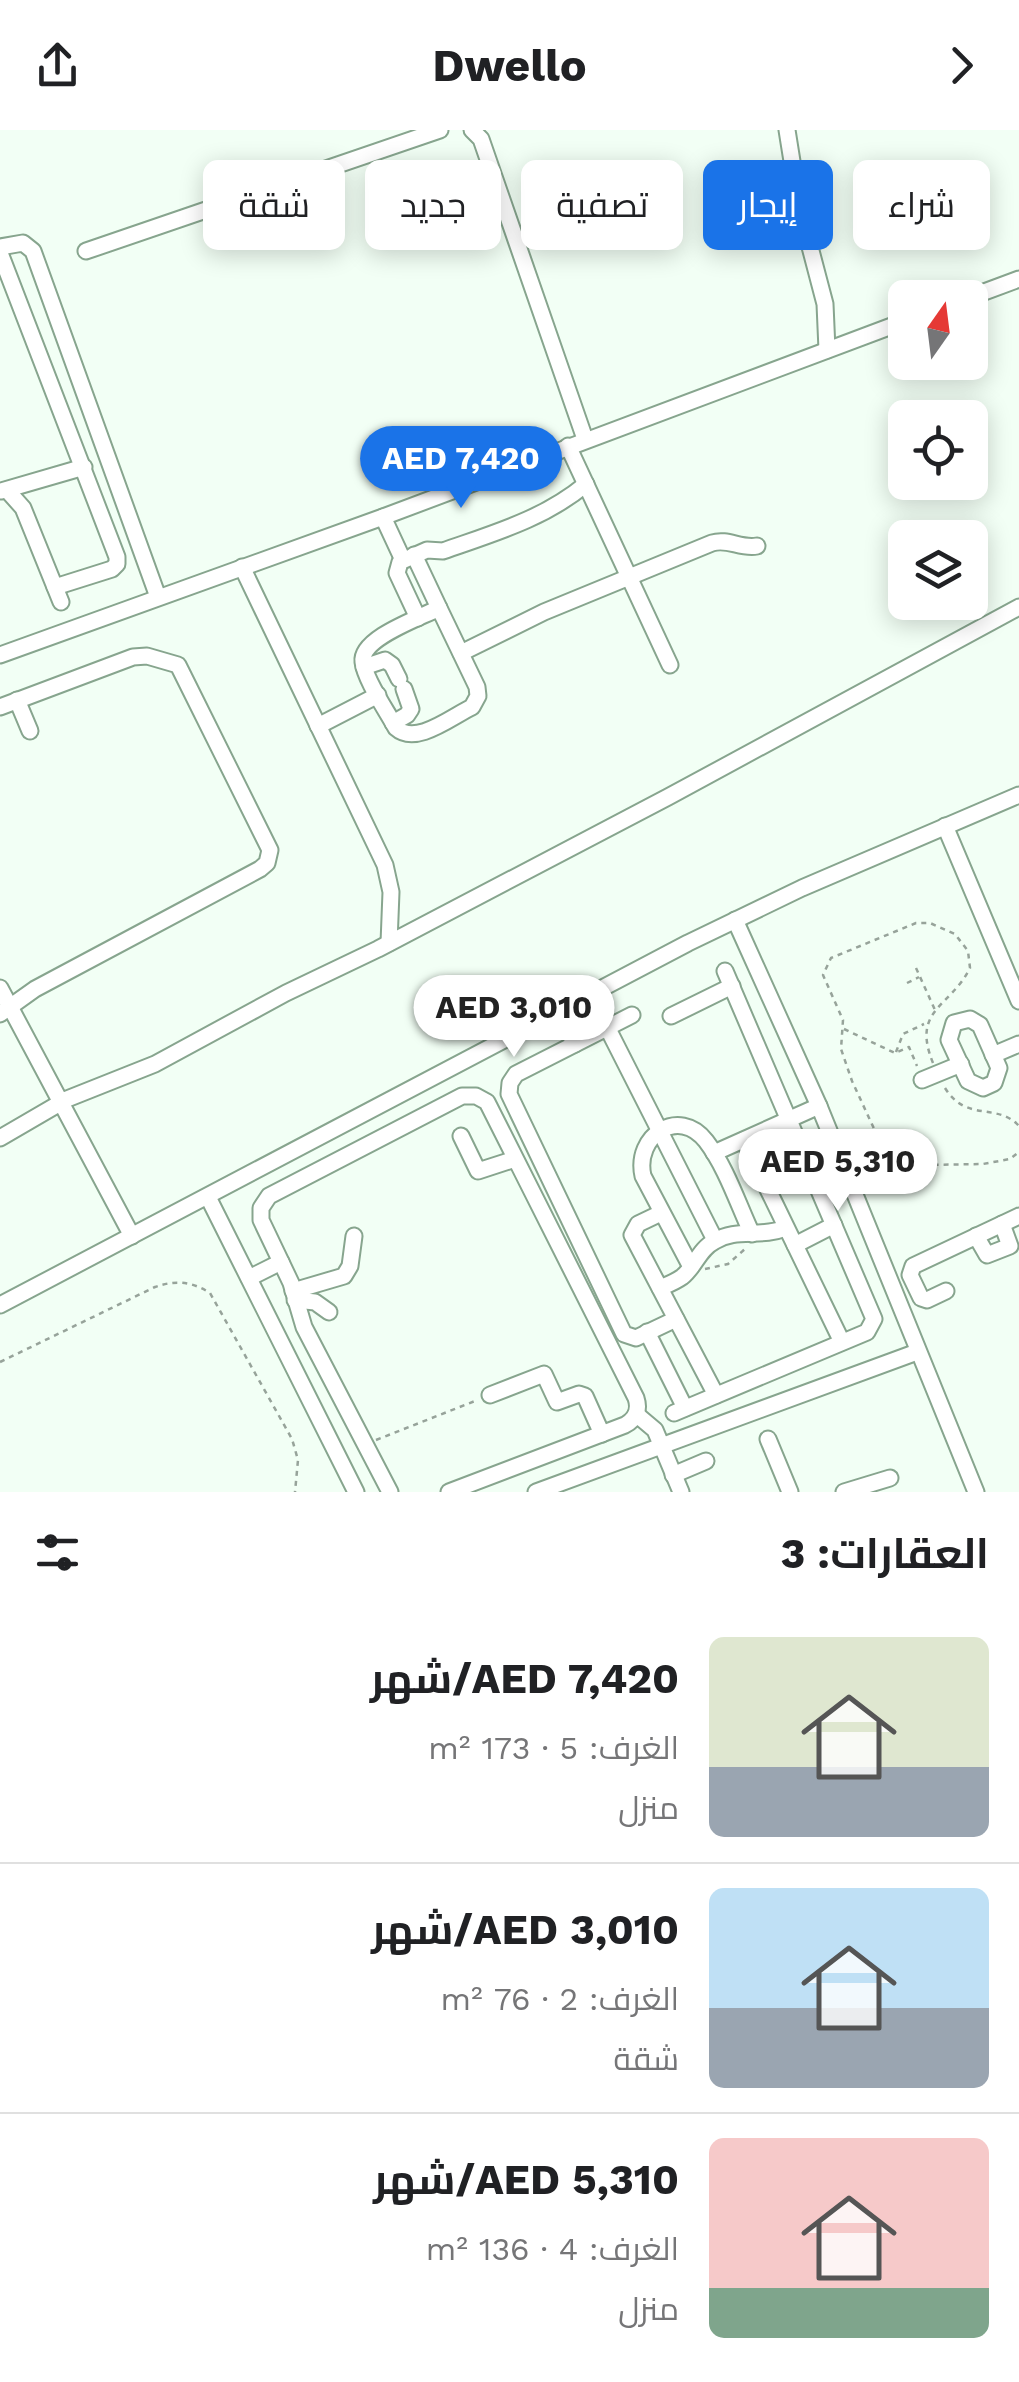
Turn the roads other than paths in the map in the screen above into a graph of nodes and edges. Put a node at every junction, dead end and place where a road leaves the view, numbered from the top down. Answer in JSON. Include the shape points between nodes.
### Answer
{"nodes":[{"id":1,"x":440,"y":130,"type":"edge"},
{"id":2,"x":472,"y":130,"type":"edge"},
{"id":3,"x":787,"y":130,"type":"edge"},
{"id":4,"x":0,"y":250,"type":"edge"},
{"id":5,"x":86,"y":251,"type":"dead end"},
{"id":6,"x":1019,"y":278,"type":"edge"},
{"id":7,"x":988,"y":290,"type":"edge"},
{"id":8,"x":888,"y":327,"type":"edge"},
{"id":9,"x":827,"y":350,"type":"junction"},
{"id":10,"x":585,"y":439,"type":"junction"},
{"id":11,"x":568,"y":446,"type":"junction"},
{"id":12,"x":84,"y":466,"type":"junction"},
{"id":13,"x":586,"y":484,"type":"junction"},
{"id":14,"x":4,"y":490,"type":"edge"},
{"id":15,"x":382,"y":517,"type":"junction"},
{"id":16,"x":757,"y":546,"type":"dead end"},
{"id":17,"x":408,"y":558,"type":"junction"},
{"id":18,"x":242,"y":567,"type":"junction"},
{"id":19,"x":630,"y":576,"type":"junction"},
{"id":20,"x":158,"y":597,"type":"junction"},
{"id":21,"x":1019,"y":607,"type":"edge"},
{"id":22,"x":439,"y":608,"type":"junction"},
{"id":23,"x":418,"y":618,"type":"junction"},
{"id":24,"x":460,"y":654,"type":"junction"},
{"id":25,"x":0,"y":655,"type":"edge"},
{"id":26,"x":670,"y":665,"type":"dead end"},
{"id":27,"x":364,"y":667,"type":"junction"},
{"id":28,"x":378,"y":695,"type":"junction"},
{"id":29,"x":18,"y":700,"type":"junction"},
{"id":30,"x":0,"y":707,"type":"edge"},
{"id":31,"x":393,"y":723,"type":"junction"},
{"id":32,"x":318,"y":726,"type":"junction"},
{"id":33,"x":30,"y":732,"type":"dead end"},
{"id":34,"x":1019,"y":795,"type":"edge"},
{"id":35,"x":945,"y":826,"type":"junction"},
{"id":36,"x":735,"y":920,"type":"junction"},
{"id":37,"x":389,"y":943,"type":"junction"},
{"id":38,"x":0,"y":988,"type":"edge"},
{"id":39,"x":1019,"y":1001,"type":"edge"},
{"id":40,"x":5,"y":1011,"type":"edge"},
{"id":41,"x":557,"y":1012,"type":"junction"},
{"id":42,"x":632,"y":1015,"type":"dead end"},
{"id":43,"x":671,"y":1016,"type":"dead end"},
{"id":44,"x":608,"y":1027,"type":"junction"},
{"id":45,"x":575,"y":1044,"type":"junction"},
{"id":46,"x":1019,"y":1044,"type":"edge"},
{"id":47,"x":993,"y":1054,"type":"junction"},
{"id":48,"x":961,"y":1064,"type":"junction"},
{"id":49,"x":930,"y":1077,"type":"road end"},
{"id":50,"x":61,"y":1103,"type":"junction"},
{"id":51,"x":819,"y":1106,"type":"junction"},
{"id":52,"x":788,"y":1120,"type":"junction"},
{"id":53,"x":660,"y":1130,"type":"junction"},
{"id":54,"x":461,"y":1136,"type":"dead end"},
{"id":55,"x":0,"y":1138,"type":"edge"},
{"id":56,"x":744,"y":1140,"type":"junction"},
{"id":57,"x":714,"y":1153,"type":"junction"},
{"id":58,"x":515,"y":1158,"type":"junction"},
{"id":59,"x":208,"y":1197,"type":"junction"},
{"id":60,"x":661,"y":1213,"type":"junction"},
{"id":61,"x":1019,"y":1216,"type":"edge"},
{"id":62,"x":1002,"y":1224,"type":"junction"},
{"id":63,"x":834,"y":1225,"type":"junction"},
{"id":64,"x":786,"y":1228,"type":"junction"},
{"id":65,"x":132,"y":1236,"type":"junction"},
{"id":66,"x":354,"y":1236,"type":"dead end"},
{"id":67,"x":976,"y":1236,"type":"junction"},
{"id":68,"x":750,"y":1239,"type":"junction"},
{"id":69,"x":716,"y":1240,"type":"junction"},
{"id":70,"x":794,"y":1244,"type":"junction"},
{"id":71,"x":281,"y":1262,"type":"junction"},
{"id":72,"x":695,"y":1268,"type":"junction"},
{"id":73,"x":249,"y":1278,"type":"junction"},
{"id":74,"x":660,"y":1288,"type":"junction"},
{"id":75,"x":946,"y":1291,"type":"dead end"},
{"id":76,"x":294,"y":1295,"type":"junction"},
{"id":77,"x":0,"y":1306,"type":"edge"},
{"id":78,"x":328,"y":1312,"type":"dead end"},
{"id":79,"x":676,"y":1319,"type":"junction"},
{"id":80,"x":647,"y":1332,"type":"junction"},
{"id":81,"x":842,"y":1342,"type":"junction"},
{"id":82,"x":917,"y":1352,"type":"junction"},
{"id":83,"x":490,"y":1395,"type":"road end"},
{"id":84,"x":716,"y":1395,"type":"junction"},
{"id":85,"x":636,"y":1414,"type":"junction"},
{"id":86,"x":602,"y":1434,"type":"junction"},
{"id":87,"x":768,"y":1439,"type":"dead end"},
{"id":88,"x":661,"y":1445,"type":"junction"},
{"id":89,"x":706,"y":1461,"type":"dead end"},
{"id":90,"x":673,"y":1474,"type":"junction"},
{"id":91,"x":890,"y":1478,"type":"dead end"},
{"id":92,"x":356,"y":1492,"type":"edge"},
{"id":93,"x":390,"y":1492,"type":"edge"},
{"id":94,"x":449,"y":1492,"type":"edge"},
{"id":95,"x":536,"y":1492,"type":"edge"},
{"id":96,"x":681,"y":1492,"type":"edge"},
{"id":97,"x":790,"y":1492,"type":"edge"},
{"id":98,"x":844,"y":1492,"type":"edge"},
{"id":99,"x":976,"y":1492,"type":"edge"}],
"edges":[{"from":1,"to":5,"type":"street"},
{"from":2,"to":10,"type":"street"},
{"from":3,"to":9,"type":"street","via":[[826,310]]},
{"from":4,"to":12,"type":"street"},
{"from":4,"to":20,"type":"street","via":[[24,243],[33,250]]},
{"from":6,"to":7,"type":"street"},
{"from":8,"to":9,"type":"street"},
{"from":9,"to":10,"type":"street"},
{"from":10,"to":11,"type":"street"},
{"from":11,"to":13,"type":"street"},
{"from":11,"to":15,"type":"street"},
{"from":12,"to":14,"type":"street"},
{"from":12,"to":14,"type":"street","via":[[117,564],[58,594],[23,508]]},
{"from":13,"to":17,"type":"street","via":[[539,516]]},
{"from":13,"to":19,"type":"street"},
{"from":15,"to":17,"type":"street"},
{"from":15,"to":18,"type":"street"},
{"from":16,"to":19,"type":"street","via":[[717,541]]},
{"from":17,"to":22,"type":"street"},
{"from":17,"to":23,"type":"street","via":[[397,574]]},
{"from":18,"to":20,"type":"street"},
{"from":18,"to":32,"type":"street"},
{"from":19,"to":24,"type":"street"},
{"from":19,"to":26,"type":"street"},
{"from":20,"to":25,"type":"street"},
{"from":21,"to":37,"type":"street"},
{"from":22,"to":23,"type":"street"},
{"from":22,"to":24,"type":"street"},
{"from":23,"to":27,"type":"street","via":[[369,644]]},
{"from":24,"to":31,"type":"street","via":[[478,692],[472,707],[413,736]]},
{"from":27,"to":28,"type":"street"},
{"from":27,"to":31,"type":"street","via":[[385,660],[402,684],[411,709]]},
{"from":28,"to":31,"type":"street"},
{"from":28,"to":32,"type":"street"},
{"from":29,"to":30,"type":"street"},
{"from":29,"to":33,"type":"street"},
{"from":29,"to":40,"type":"street","via":[[133,657],[178,664],[270,850],[260,869]]},
{"from":32,"to":37,"type":"street","via":[[385,866]]},
{"from":34,"to":35,"type":"street"},
{"from":35,"to":36,"type":"street"},
{"from":35,"to":39,"type":"street"},
{"from":36,"to":41,"type":"street"},
{"from":36,"to":51,"type":"street"},
{"from":37,"to":50,"type":"street","via":[[155,1064]]},
{"from":38,"to":40,"type":"street"},
{"from":40,"to":50,"type":"street"},
{"from":41,"to":45,"type":"street"},
{"from":41,"to":59,"type":"street"},
{"from":42,"to":44,"type":"street"},
{"from":43,"to":52,"type":"street","via":[[728,978]]},
{"from":44,"to":45,"type":"street"},
{"from":44,"to":53,"type":"street"},
{"from":45,"to":80,"type":"street","via":[[516,1074],[509,1094],[624,1334]]},
{"from":46,"to":47,"type":"street"},
{"from":47,"to":48,"type":"street","via":[[999,1073],[989,1086],[972,1085]]},
{"from":47,"to":48,"type":"street","via":[[980,1025],[958,1020],[949,1040]]},
{"from":48,"to":49,"type":"street"},
{"from":50,"to":55,"type":"street"},
{"from":50,"to":65,"type":"street"},
{"from":51,"to":52,"type":"street"},
{"from":51,"to":82,"type":"street"},
{"from":52,"to":56,"type":"street"},
{"from":52,"to":63,"type":"street"},
{"from":53,"to":57,"type":"street","via":[[691,1129]]},
{"from":53,"to":60,"type":"street","via":[[645,1145],[640,1166]]},
{"from":53,"to":69,"type":"street"},
{"from":54,"to":58,"type":"street","via":[[478,1171]]},
{"from":56,"to":57,"type":"street"},
{"from":56,"to":64,"type":"street"},
{"from":57,"to":68,"type":"street"},
{"from":58,"to":71,"type":"street","via":[[487,1102],[462,1096],[266,1198],[260,1216]]},
{"from":58,"to":85,"type":"street","via":[[636,1398]]},
{"from":59,"to":65,"type":"street"},
{"from":59,"to":73,"type":"street"},
{"from":60,"to":72,"type":"street"},
{"from":60,"to":74,"type":"street","via":[[638,1224],[632,1235]]},
{"from":61,"to":62,"type":"street"},
{"from":62,"to":67,"type":"street"},
{"from":62,"to":67,"type":"street","via":[[1011,1244],[990,1255]]},
{"from":63,"to":70,"type":"street"},
{"from":63,"to":81,"type":"street","via":[[874,1319],[866,1332]]},
{"from":64,"to":68,"type":"street"},
{"from":64,"to":70,"type":"street"},
{"from":65,"to":77,"type":"street"},
{"from":66,"to":76,"type":"street","via":[[344,1276]]},
{"from":67,"to":75,"type":"street","via":[[911,1268],[921,1298]]},
{"from":68,"to":69,"type":"street","via":[[734,1234]]},
{"from":69,"to":72,"type":"street"},
{"from":70,"to":81,"type":"street"},
{"from":71,"to":73,"type":"street"},
{"from":71,"to":76,"type":"street"},
{"from":72,"to":74,"type":"street"},
{"from":73,"to":92,"type":"street"},
{"from":74,"to":79,"type":"street"},
{"from":76,"to":78,"type":"street"},
{"from":76,"to":93,"type":"street","via":[[304,1328]]},
{"from":79,"to":80,"type":"street"},
{"from":79,"to":84,"type":"street"},
{"from":80,"to":84,"type":"street","via":[[679,1410]]},
{"from":81,"to":84,"type":"street"},
{"from":82,"to":88,"type":"street"},
{"from":82,"to":99,"type":"street"},
{"from":83,"to":86,"type":"street","via":[[544,1374],[558,1402],[585,1396]]},
{"from":85,"to":86,"type":"street"},
{"from":85,"to":88,"type":"street","via":[[652,1425]]},
{"from":86,"to":94,"type":"street"},
{"from":87,"to":97,"type":"street"},
{"from":88,"to":90,"type":"street"},
{"from":88,"to":95,"type":"street"},
{"from":89,"to":90,"type":"street"},
{"from":90,"to":96,"type":"street"},
{"from":91,"to":98,"type":"street"}]}
